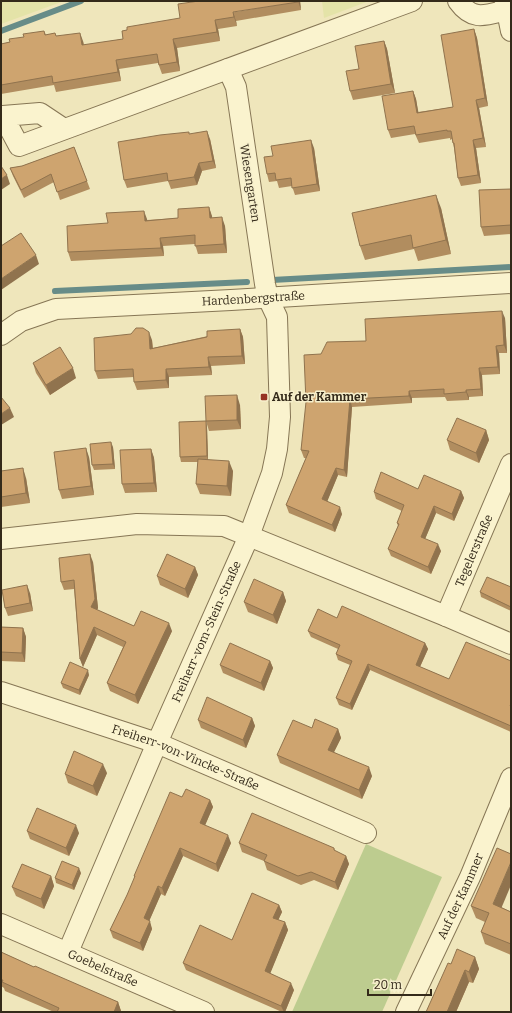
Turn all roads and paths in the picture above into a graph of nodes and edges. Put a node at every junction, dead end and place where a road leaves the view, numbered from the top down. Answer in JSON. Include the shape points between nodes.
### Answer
{"nodes":[{"id":1,"x":412,"y":1,"type":"edge"},
{"id":2,"x":458,"y":1,"type":"edge"},
{"id":3,"x":506,"y":5,"type":"edge"},
{"id":4,"x":511,"y":31,"type":"edge"},
{"id":5,"x":228,"y":69,"type":"junction"},
{"id":6,"x":64,"y":129,"type":"dead end"},
{"id":7,"x":511,"y":283,"type":"edge"},
{"id":8,"x":268,"y":298,"type":"junction"},
{"id":9,"x":1,"y":335,"type":"edge"},
{"id":10,"x":511,"y":464,"type":"edge"},
{"id":11,"x":506,"y":488,"type":"edge"},
{"id":12,"x":249,"y":536,"type":"junction"},
{"id":13,"x":1,"y":539,"type":"edge"},
{"id":14,"x":446,"y":616,"type":"junction"},
{"id":15,"x":511,"y":644,"type":"edge"},
{"id":16,"x":1,"y":692,"type":"edge"},
{"id":17,"x":157,"y":743,"type":"junction"},
{"id":18,"x":511,"y":778,"type":"edge"},
{"id":19,"x":366,"y":833,"type":"dead end"},
{"id":20,"x":1,"y":924,"type":"edge"},
{"id":21,"x":68,"y":952,"type":"junction"},
{"id":22,"x":204,"y":1012,"type":"edge"},
{"id":23,"x":406,"y":1012,"type":"edge"}],
"edges":[{"from":1,"to":5,"type":"street"},
{"from":2,"to":3,"type":"street","via":[[471,14],[484,16]]},
{"from":3,"to":4,"type":"street"},
{"from":5,"to":6,"type":"street"},
{"from":5,"to":8,"type":"street","name":"Wiesengarten","via":[[236,87]]},
{"from":7,"to":8,"type":"street","name":"Hardenbergstraße"},
{"from":8,"to":9,"type":"street","name":"Hardenbergstraße","via":[[56,309],[21,322]]},
{"from":8,"to":12,"type":"street","name":"Freiherr-vom-Stein-Straße","via":[[277,317],[280,423],[278,449]]},
{"from":10,"to":11,"type":"street","name":"Tegelerstraße"},
{"from":11,"to":14,"type":"street","name":"Tegelerstraße"},
{"from":12,"to":13,"type":"street","via":[[224,526],[137,524]]},
{"from":12,"to":14,"type":"street"},
{"from":12,"to":17,"type":"street","name":"Freiherr-vom-Stein-Straße"},
{"from":14,"to":15,"type":"street"},
{"from":16,"to":17,"type":"street","name":"Freiherr-von-Vincke-Straße"},
{"from":17,"to":19,"type":"street","name":"Freiherr-von-Vincke-Straße"},
{"from":17,"to":21,"type":"street","name":"Freiherr-vom-Stein-Straße"},
{"from":18,"to":23,"type":"street","name":"Auf der Kammer","via":[[470,877]]},
{"from":20,"to":21,"type":"street","name":"Goebelstraße"},
{"from":21,"to":22,"type":"street","name":"Goebelstraße"}]}
